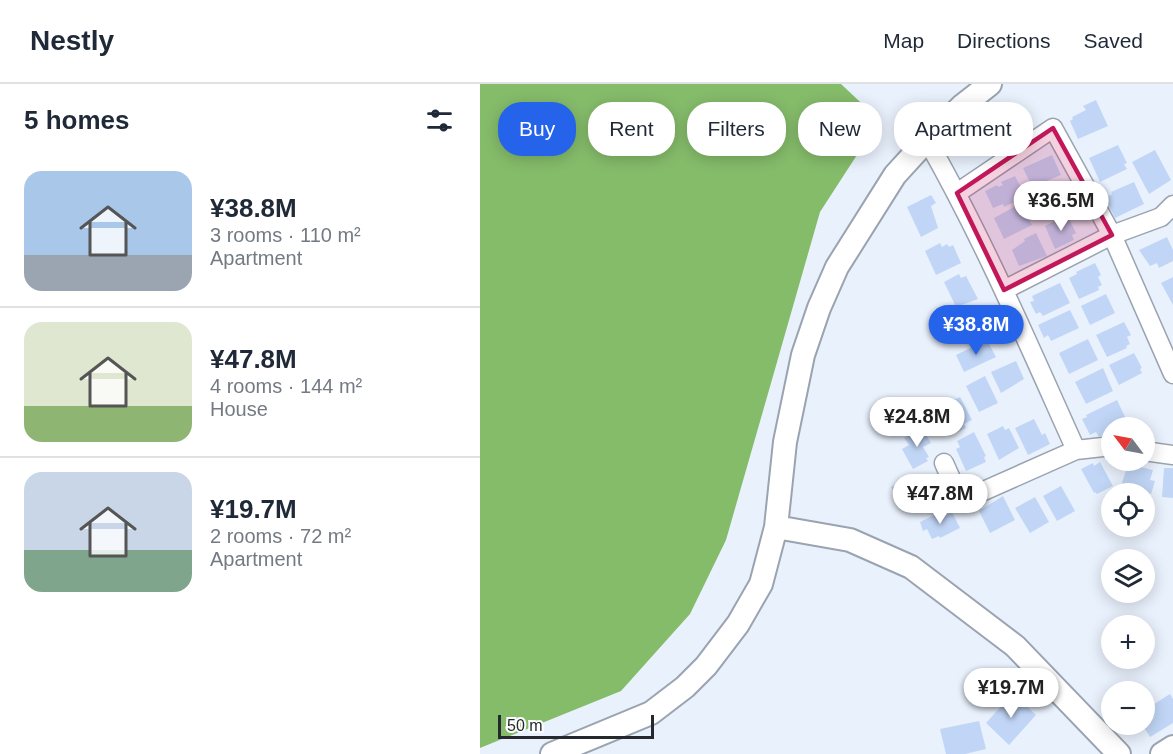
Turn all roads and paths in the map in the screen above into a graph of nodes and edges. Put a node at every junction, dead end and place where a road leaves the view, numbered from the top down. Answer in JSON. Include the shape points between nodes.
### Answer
{"nodes":[{"id":1,"x":990,"y":84,"type":"edge"},
{"id":2,"x":967,"y":102,"type":"edge"},
{"id":3,"x":913,"y":156,"type":"edge"},
{"id":4,"x":936,"y":156,"type":"edge"},
{"id":5,"x":957,"y":193,"type":"junction"},
{"id":6,"x":1173,"y":205,"type":"edge"},
{"id":7,"x":1112,"y":235,"type":"junction"},
{"id":8,"x":1004,"y":290,"type":"junction"},
{"id":9,"x":1173,"y":374,"type":"edge"},
{"id":10,"x":1101,"y":447,"type":"edge"},
{"id":11,"x":1076,"y":450,"type":"junction"},
{"id":12,"x":1155,"y":453,"type":"edge"},
{"id":13,"x":1173,"y":455,"type":"edge"},
{"id":14,"x":944,"y":463,"type":"dead end"},
{"id":15,"x":776,"y":527,"type":"junction"},
{"id":16,"x":1173,"y":747,"type":"edge"},
{"id":17,"x":552,"y":754,"type":"edge"},
{"id":18,"x":1119,"y":754,"type":"edge"},
{"id":19,"x":1162,"y":754,"type":"edge"}],
"edges":[{"from":1,"to":2,"type":"street"},
{"from":3,"to":15,"type":"street","via":[[869,214],[837,267],[819,308],[803,355],[785,442]]},
{"from":4,"to":5,"type":"street"},
{"from":5,"to":7,"type":"street","via":[[1053,128]]},
{"from":5,"to":8,"type":"street"},
{"from":6,"to":7,"type":"street","via":[[1161,217]]},
{"from":7,"to":8,"type":"street"},
{"from":7,"to":9,"type":"street"},
{"from":8,"to":11,"type":"street"},
{"from":10,"to":11,"type":"street"},
{"from":11,"to":14,"type":"street","via":[[961,501]]},
{"from":12,"to":13,"type":"street"},
{"from":15,"to":17,"type":"street","via":[[761,584],[738,624],[706,666],[651,713]]},
{"from":15,"to":18,"type":"street","via":[[850,540],[911,567],[1015,646]]},
{"from":16,"to":19,"type":"street"}]}
